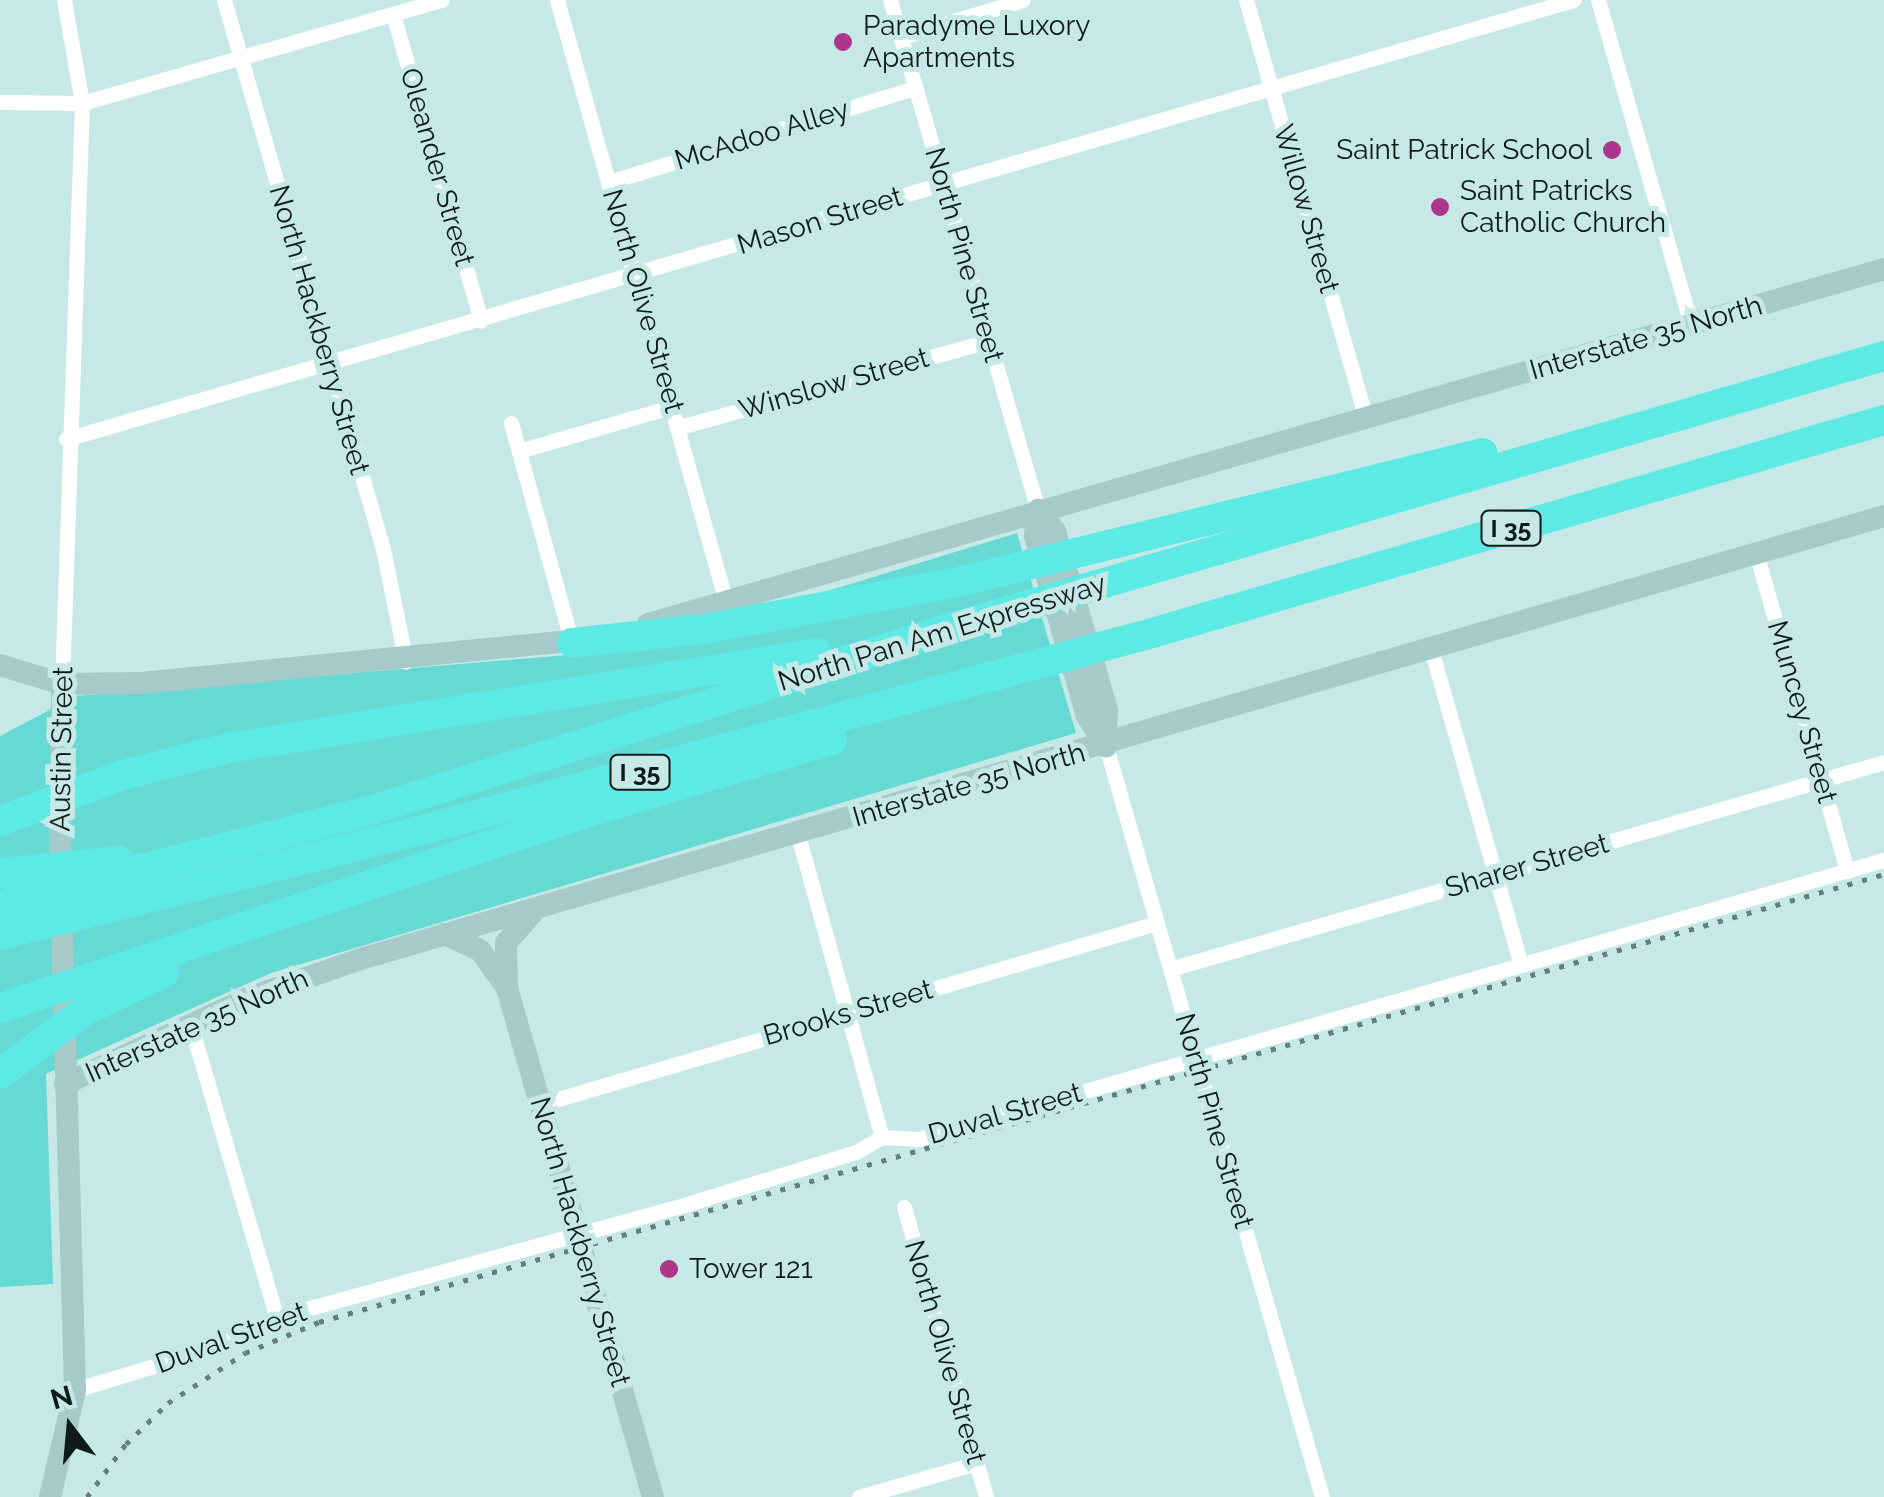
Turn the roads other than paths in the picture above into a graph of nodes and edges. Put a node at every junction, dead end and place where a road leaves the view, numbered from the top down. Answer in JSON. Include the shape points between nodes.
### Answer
{"nodes":[{"id":1,"x":64,"y":0,"type":"edge"},
{"id":2,"x":224,"y":0,"type":"edge"},
{"id":3,"x":442,"y":0,"type":"edge"},
{"id":4,"x":557,"y":0,"type":"edge"},
{"id":5,"x":890,"y":0,"type":"edge"},
{"id":6,"x":1023,"y":0,"type":"edge"},
{"id":7,"x":1246,"y":0,"type":"edge"},
{"id":8,"x":1573,"y":0,"type":"edge"},
{"id":9,"x":1598,"y":0,"type":"edge"},
{"id":10,"x":393,"y":14,"type":"junction"},
{"id":11,"x":901,"y":37,"type":"junction"},
{"id":12,"x":241,"y":58,"type":"junction"},
{"id":13,"x":916,"y":88,"type":"junction"},
{"id":14,"x":1271,"y":88,"type":"junction"},
{"id":15,"x":0,"y":102,"type":"edge"},
{"id":16,"x":82,"y":103,"type":"junction"},
{"id":17,"x":610,"y":182,"type":"junction"},
{"id":18,"x":944,"y":184,"type":"junction"},
{"id":19,"x":1884,"y":268,"type":"edge"},
{"id":20,"x":635,"y":277,"type":"junction"},
{"id":21,"x":481,"y":321,"type":"junction"},
{"id":22,"x":1691,"y":325,"type":"junction"},
{"id":23,"x":989,"y":342,"type":"junction"},
{"id":24,"x":1884,"y":356,"type":"edge"},
{"id":25,"x":328,"y":364,"type":"junction"},
{"id":26,"x":674,"y":406,"type":"junction"},
{"id":27,"x":1706,"y":408,"type":"junction"},
{"id":28,"x":1366,"y":419,"type":"junction"},
{"id":29,"x":1879,"y":421,"type":"edge"},
{"id":30,"x":511,"y":422,"type":"dead end"},
{"id":31,"x":680,"y":428,"type":"junction"},
{"id":32,"x":66,"y":439,"type":"junction"},
{"id":33,"x":519,"y":451,"type":"junction"},
{"id":34,"x":1038,"y":510,"type":"junction"},
{"id":35,"x":1884,"y":516,"type":"edge"},
{"id":36,"x":1756,"y":553,"type":"junction"},
{"id":37,"x":726,"y":602,"type":"junction"},
{"id":38,"x":953,"y":627,"type":"junction"},
{"id":39,"x":1152,"y":633,"type":"junction"},
{"id":40,"x":572,"y":643,"type":"junction"},
{"id":41,"x":1431,"y":649,"type":"junction"},
{"id":42,"x":406,"y":662,"type":"junction"},
{"id":43,"x":0,"y":665,"type":"edge"},
{"id":44,"x":62,"y":684,"type":"junction"},
{"id":45,"x":1106,"y":746,"type":"junction"},
{"id":46,"x":1884,"y":762,"type":"edge"},
{"id":47,"x":1822,"y":780,"type":"junction"},
{"id":48,"x":428,"y":790,"type":"junction"},
{"id":49,"x":0,"y":820,"type":"edge"},
{"id":50,"x":798,"y":835,"type":"junction"},
{"id":51,"x":1884,"y":860,"type":"edge"},
{"id":52,"x":1847,"y":870,"type":"junction"},
{"id":53,"x":0,"y":873,"type":"edge"},
{"id":54,"x":1494,"y":875,"type":"junction"},
{"id":55,"x":122,"y":893,"type":"junction"},
{"id":56,"x":0,"y":906,"type":"edge"},
{"id":57,"x":537,"y":908,"type":"junction"},
{"id":58,"x":1157,"y":924,"type":"junction"},
{"id":59,"x":0,"y":934,"type":"edge"},
{"id":60,"x":444,"y":934,"type":"junction"},
{"id":61,"x":230,"y":940,"type":"junction"},
{"id":62,"x":1520,"y":961,"type":"junction"},
{"id":63,"x":1170,"y":969,"type":"junction"},
{"id":64,"x":507,"y":988,"type":"junction"},
{"id":65,"x":0,"y":1008,"type":"edge"},
{"id":66,"x":846,"y":1014,"type":"junction"},
{"id":67,"x":190,"y":1023,"type":"junction"},
{"id":68,"x":1196,"y":1059,"type":"junction"},
{"id":69,"x":0,"y":1074,"type":"edge"},
{"id":70,"x":65,"y":1084,"type":"junction"},
{"id":71,"x":540,"y":1104,"type":"junction"},
{"id":72,"x":882,"y":1137,"type":"junction"},
{"id":73,"x":904,"y":1207,"type":"dead end"},
{"id":74,"x":578,"y":1235,"type":"junction"},
{"id":75,"x":277,"y":1319,"type":"junction"},
{"id":76,"x":75,"y":1390,"type":"junction"},
{"id":77,"x":977,"y":1462,"type":"junction"},
{"id":78,"x":50,"y":1497,"type":"edge"},
{"id":79,"x":653,"y":1497,"type":"edge"},
{"id":80,"x":859,"y":1497,"type":"edge"},
{"id":81,"x":986,"y":1497,"type":"edge"},
{"id":82,"x":1322,"y":1497,"type":"edge"}],
"edges":[{"from":1,"to":16,"type":"street","name":"Austin Street"},
{"from":2,"to":12,"type":"street","name":"North Hackberry Street"},
{"from":3,"to":10,"type":"street"},
{"from":4,"to":17,"type":"street","name":"North Olive Street"},
{"from":5,"to":11,"type":"street","name":"North Pine Street"},
{"from":6,"to":11,"type":"street"},
{"from":7,"to":14,"type":"street","name":"Willow Street"},
{"from":8,"to":14,"type":"street","name":"Mason Street"},
{"from":9,"to":22,"type":"street"},
{"from":10,"to":12,"type":"street"},
{"from":10,"to":21,"type":"street","name":"Oleander Street"},
{"from":11,"to":13,"type":"street","name":"North Pine Street"},
{"from":12,"to":16,"type":"street"},
{"from":12,"to":25,"type":"street","name":"North Hackberry Street"},
{"from":13,"to":17,"type":"street","name":"McAdoo Alley"},
{"from":13,"to":18,"type":"street","name":"North Pine Street"},
{"from":14,"to":18,"type":"street","name":"Mason Street"},
{"from":14,"to":28,"type":"street","name":"Willow Street"},
{"from":15,"to":16,"type":"street"},
{"from":16,"to":32,"type":"street","name":"Austin Street"},
{"from":17,"to":20,"type":"street","name":"North Olive Street"},
{"from":18,"to":20,"type":"street","name":"Mason Street"},
{"from":18,"to":23,"type":"street","name":"North Pine Street"},
{"from":19,"to":22,"type":"main road","name":"Interstate 35 North"},
{"from":20,"to":21,"type":"street","name":"Mason Street"},
{"from":20,"to":26,"type":"street","name":"North Olive Street"},
{"from":21,"to":25,"type":"street","name":"Mason Street"},
{"from":22,"to":28,"type":"main road","name":"Interstate 35 North"},
{"from":23,"to":31,"type":"street","name":"Winslow Street"},
{"from":23,"to":34,"type":"street","name":"North Pine Street"},
{"from":24,"to":27,"type":"highway","name":"North Pan Am Expressway","number":"I 35"},
{"from":25,"to":32,"type":"street","name":"Mason Street"},
{"from":25,"to":42,"type":"street","name":"North Hackberry Street","via":[[388,567]]},
{"from":26,"to":31,"type":"street","name":"North Olive Street"},
{"from":26,"to":33,"type":"street"},
{"from":27,"to":38,"type":"highway","name":"North Pan Am Expressway","number":"I 35"},
{"from":27,"to":40,"type":"highway","via":[[1595,426],[962,582],[709,628]]},
{"from":28,"to":34,"type":"main road","name":"Interstate 35 North"},
{"from":29,"to":39,"type":"highway","name":"North Pan Am Expressway","number":"I 35"},
{"from":30,"to":33,"type":"street"},
{"from":31,"to":37,"type":"street","name":"North Olive Street"},
{"from":32,"to":44,"type":"street","name":"Austin Street"},
{"from":33,"to":40,"type":"street"},
{"from":34,"to":37,"type":"main road","name":"Interstate 35 North"},
{"from":34,"to":45,"type":"main road","name":"North Pine Street"},
{"from":35,"to":36,"type":"main road","name":"Interstate 35 North"},
{"from":36,"to":41,"type":"main road","name":"Interstate 35 North"},
{"from":36,"to":47,"type":"street","name":"Muncey Street"},
{"from":37,"to":40,"type":"main road","name":"Interstate 35 North"},
{"from":38,"to":48,"type":"highway","name":"North Pan Am Expressway","number":"I 35"},
{"from":38,"to":49,"type":"highway","via":[[228,748],[109,780]]},
{"from":39,"to":55,"type":"highway","name":"North Pan Am Expressway","number":"I 35"},
{"from":39,"to":61,"type":"highway"},
{"from":40,"to":42,"type":"main road","name":"Interstate 35 North"},
{"from":41,"to":45,"type":"main road","name":"Interstate 35 North"},
{"from":41,"to":54,"type":"street"},
{"from":42,"to":44,"type":"main road","name":"Interstate 35 North"},
{"from":43,"to":44,"type":"main road"},
{"from":44,"to":70,"type":"main road","name":"Austin Street"},
{"from":45,"to":50,"type":"main road","name":"Interstate 35 North"},
{"from":45,"to":58,"type":"street","name":"North Pine Street"},
{"from":46,"to":47,"type":"street","name":"Sharer Street"},
{"from":47,"to":52,"type":"street","name":"Muncey Street"},
{"from":47,"to":54,"type":"street","name":"Sharer Street"},
{"from":48,"to":53,"type":"highway","via":[[384,793],[170,851]]},
{"from":48,"to":55,"type":"highway","name":"North Pan Am Expressway","number":"I 35"},
{"from":50,"to":57,"type":"main road","name":"Interstate 35 North"},
{"from":50,"to":66,"type":"street"},
{"from":51,"to":52,"type":"street","name":"Duval Street"},
{"from":52,"to":62,"type":"street","name":"Duval Street"},
{"from":54,"to":62,"type":"street"},
{"from":54,"to":63,"type":"street","name":"Sharer Street"},
{"from":55,"to":56,"type":"highway","name":"North Pan Am Expressway","number":"I 35"},
{"from":55,"to":59,"type":"highway","name":"North Pan Am Expressway","number":"I 35"},
{"from":57,"to":60,"type":"main road","name":"Interstate 35 North"},
{"from":57,"to":64,"type":"main road","name":"North Hackberry Street","via":[[506,944]]},
{"from":58,"to":63,"type":"street","name":"North Pine Street"},
{"from":58,"to":66,"type":"street","name":"Brooks Street"},
{"from":60,"to":64,"type":"main road","name":"North Hackberry Street","via":[[480,950]]},
{"from":60,"to":67,"type":"main road","name":"Interstate 35 North","via":[[299,978]]},
{"from":61,"to":65,"type":"highway"},
{"from":61,"to":69,"type":"highway","via":[[108,998]]},
{"from":62,"to":68,"type":"street","name":"Duval Street"},
{"from":63,"to":68,"type":"street","name":"North Pine Street"},
{"from":64,"to":71,"type":"main road","name":"North Hackberry Street"},
{"from":66,"to":71,"type":"street","name":"Brooks Street"},
{"from":66,"to":72,"type":"street"},
{"from":67,"to":70,"type":"main road","name":"Interstate 35 North"},
{"from":67,"to":75,"type":"street"},
{"from":68,"to":72,"type":"street","name":"Duval Street","via":[[919,1139]]},
{"from":68,"to":82,"type":"street","name":"North Pine Street"},
{"from":70,"to":76,"type":"main road","name":"Austin Street"},
{"from":71,"to":74,"type":"main road","name":"North Hackberry Street"},
{"from":72,"to":74,"type":"street","name":"Duval Street","via":[[784,1176]]},
{"from":73,"to":77,"type":"street","name":"North Olive Street"},
{"from":74,"to":75,"type":"street","name":"Duval Street"},
{"from":74,"to":79,"type":"main road","name":"North Hackberry Street"},
{"from":75,"to":76,"type":"street","name":"Duval Street","via":[[208,1350]]},
{"from":76,"to":78,"type":"main road","name":"Austin Street"},
{"from":77,"to":80,"type":"street"},
{"from":77,"to":81,"type":"street","name":"North Olive Street"}]}
